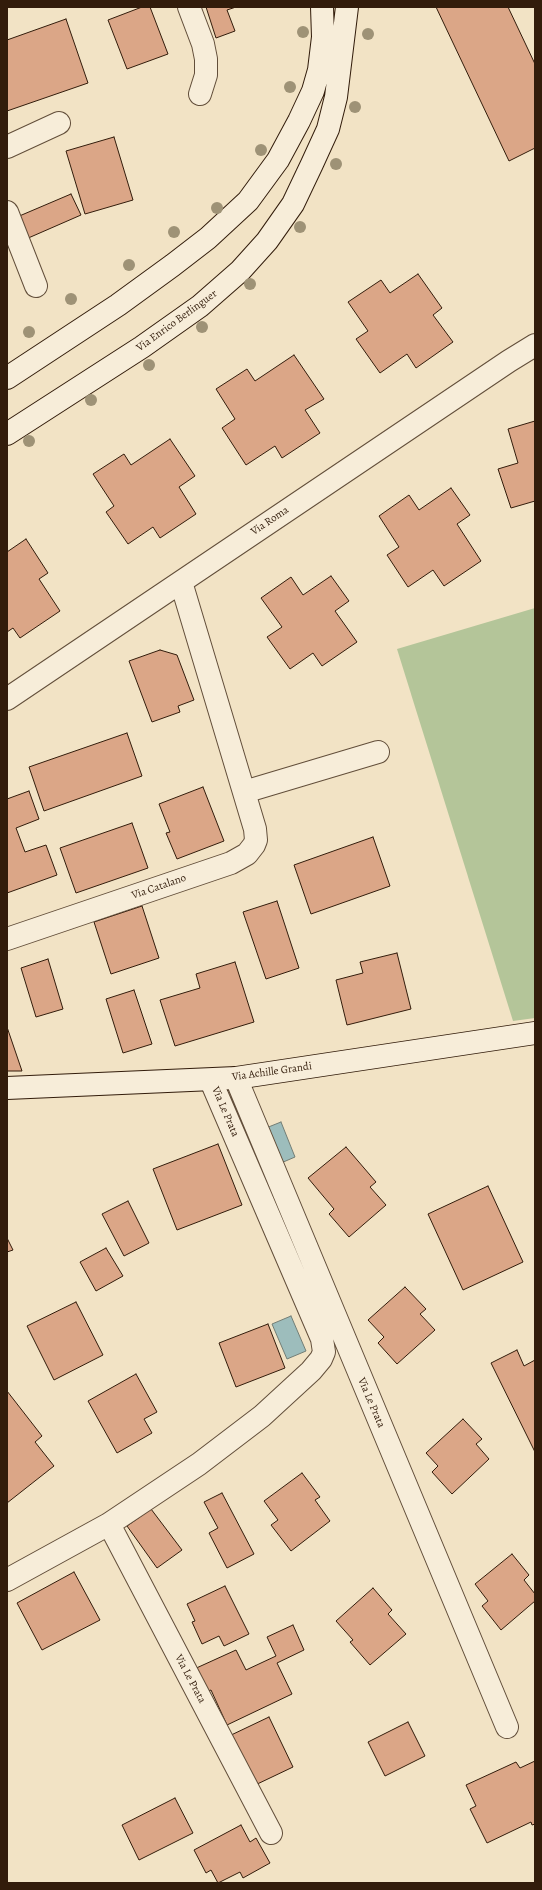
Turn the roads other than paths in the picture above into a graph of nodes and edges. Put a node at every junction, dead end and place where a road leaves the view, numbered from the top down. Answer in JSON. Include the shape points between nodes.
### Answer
{"nodes":[{"id":1,"x":189,"y":7,"type":"edge"},
{"id":2,"x":322,"y":7,"type":"edge"},
{"id":3,"x":347,"y":7,"type":"edge"},
{"id":4,"x":200,"y":94,"type":"dead end"},
{"id":5,"x":58,"y":124,"type":"dead end"},
{"id":6,"x":7,"y":147,"type":"edge"},
{"id":7,"x":7,"y":212,"type":"edge"},
{"id":8,"x":36,"y":286,"type":"dead end"},
{"id":9,"x":535,"y":346,"type":"edge"},
{"id":10,"x":7,"y":378,"type":"edge"},
{"id":11,"x":7,"y":434,"type":"edge"},
{"id":12,"x":181,"y":582,"type":"junction"},
{"id":13,"x":7,"y":699,"type":"edge"},
{"id":14,"x":378,"y":752,"type":"dead end"},
{"id":15,"x":244,"y":792,"type":"junction"},
{"id":16,"x":7,"y":939,"type":"edge"},
{"id":17,"x":535,"y":1033,"type":"edge"},
{"id":18,"x":236,"y":1078,"type":"junction"},
{"id":19,"x":211,"y":1081,"type":"junction"},
{"id":20,"x":7,"y":1088,"type":"edge"},
{"id":21,"x":109,"y":1524,"type":"junction"},
{"id":22,"x":7,"y":1580,"type":"edge"},
{"id":23,"x":507,"y":1727,"type":"dead end"},
{"id":24,"x":271,"y":1833,"type":"dead end"}],
"edges":[{"from":1,"to":4,"type":"street","via":[[206,59],[206,75]]},
{"from":2,"to":10,"type":"street","via":[[323,37],[319,70],[313,91],[278,160],[248,201],[208,238],[173,265],[118,305]]},
{"from":3,"to":11,"type":"street","name":"Via Enrico Berlinguer","via":[[336,97],[328,129],[296,197],[267,241],[240,271],[200,306],[142,347]]},
{"from":5,"to":6,"type":"street"},
{"from":7,"to":8,"type":"street"},
{"from":9,"to":12,"type":"street","name":"Via Roma"},
{"from":12,"to":13,"type":"street","name":"Via Roma"},
{"from":12,"to":15,"type":"street","name":"Via Catalano"},
{"from":14,"to":15,"type":"street"},
{"from":15,"to":16,"type":"street","name":"Via Catalano","via":[[256,840],[251,850],[242,857]]},
{"from":17,"to":18,"type":"street","name":"Via Achille Grandi"},
{"from":18,"to":19,"type":"street","name":"Via Achille Grandi"},
{"from":18,"to":23,"type":"street","name":"Via Le Prata"},
{"from":19,"to":20,"type":"street","name":"Via Achille Grandi"},
{"from":19,"to":21,"type":"street","name":"Via Le Prata","via":[[322,1340],[324,1352],[311,1371],[255,1421],[199,1464]]},
{"from":21,"to":22,"type":"street","name":"Via Le Prata"},
{"from":21,"to":24,"type":"street","name":"Via Le Prata"}]}
